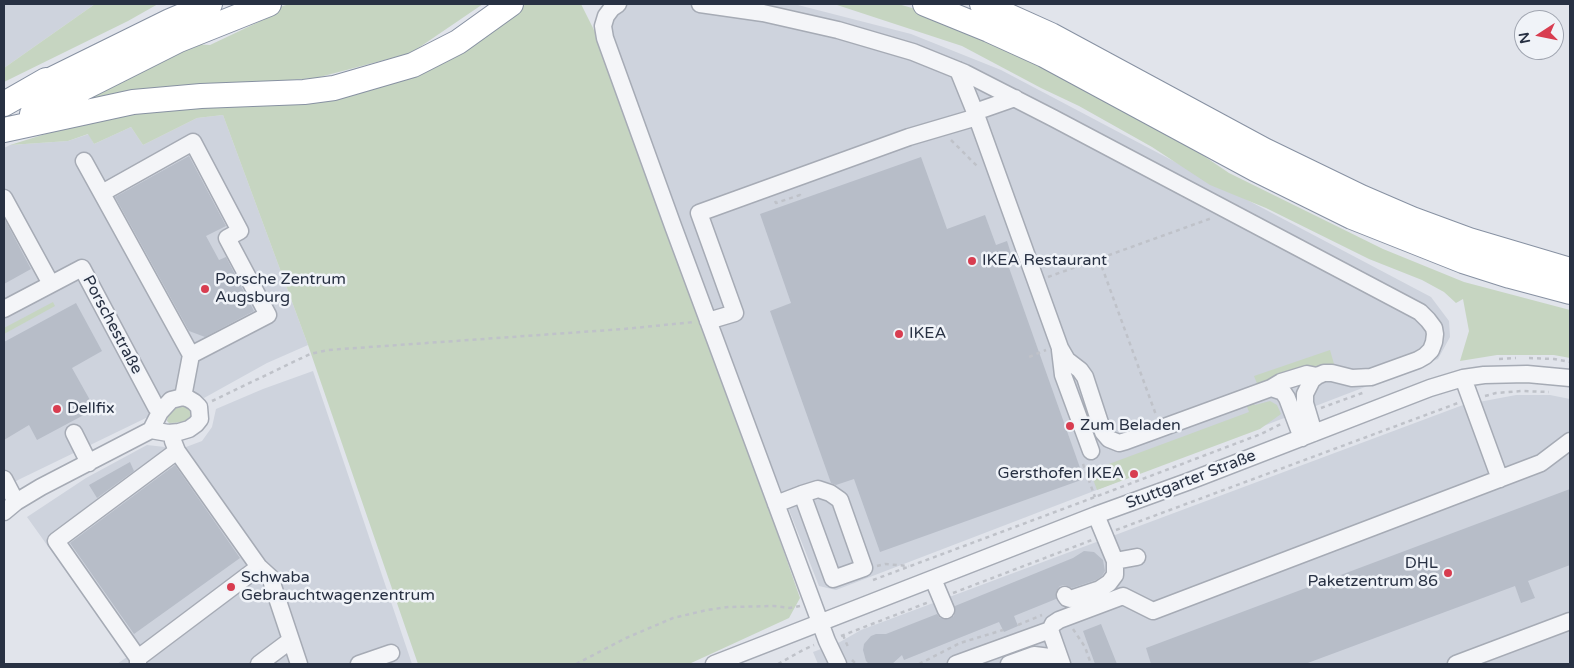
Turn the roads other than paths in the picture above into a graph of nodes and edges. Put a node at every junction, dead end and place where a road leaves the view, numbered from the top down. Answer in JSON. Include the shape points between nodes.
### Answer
{"nodes":[{"id":1,"x":173,"y":4,"type":"edge"},
{"id":2,"x":210,"y":4,"type":"edge"},
{"id":3,"x":269,"y":4,"type":"edge"},
{"id":4,"x":511,"y":4,"type":"edge"},
{"id":5,"x":618,"y":4,"type":"edge"},
{"id":6,"x":700,"y":4,"type":"edge"},
{"id":7,"x":925,"y":4,"type":"edge"},
{"id":8,"x":982,"y":4,"type":"edge"},
{"id":9,"x":958,"y":70,"type":"junction"},
{"id":10,"x":32,"y":89,"type":"junction"},
{"id":11,"x":1015,"y":98,"type":"junction"},
{"id":12,"x":4,"y":104,"type":"edge"},
{"id":13,"x":976,"y":115,"type":"junction"},
{"id":14,"x":4,"y":129,"type":"edge"},
{"id":15,"x":84,"y":161,"type":"dead end"},
{"id":16,"x":102,"y":193,"type":"junction"},
{"id":17,"x":4,"y":198,"type":"edge"},
{"id":18,"x":1570,"y":270,"type":"edge"},
{"id":19,"x":51,"y":284,"type":"junction"},
{"id":20,"x":1570,"y":292,"type":"edge"},
{"id":21,"x":4,"y":309,"type":"edge"},
{"id":22,"x":708,"y":321,"type":"junction"},
{"id":23,"x":1060,"y":348,"type":"junction"},
{"id":24,"x":191,"y":355,"type":"junction"},
{"id":25,"x":1317,"y":376,"type":"junction"},
{"id":26,"x":1463,"y":378,"type":"junction"},
{"id":27,"x":1570,"y":378,"type":"edge"},
{"id":28,"x":1271,"y":388,"type":"junction"},
{"id":29,"x":183,"y":397,"type":"junction"},
{"id":30,"x":160,"y":412,"type":"junction"},
{"id":31,"x":151,"y":430,"type":"junction"},
{"id":32,"x":74,"y":433,"type":"dead end"},
{"id":33,"x":168,"y":433,"type":"junction"},
{"id":34,"x":1308,"y":435,"type":"junction"},
{"id":35,"x":1570,"y":441,"type":"edge"},
{"id":36,"x":1113,"y":442,"type":"junction"},
{"id":37,"x":178,"y":451,"type":"junction"},
{"id":38,"x":89,"y":463,"type":"junction"},
{"id":39,"x":4,"y":479,"type":"edge"},
{"id":40,"x":1500,"y":480,"type":"junction"},
{"id":41,"x":802,"y":494,"type":"junction"},
{"id":42,"x":776,"y":504,"type":"junction"},
{"id":43,"x":10,"y":507,"type":"edge"},
{"id":44,"x":1096,"y":515,"type":"junction"},
{"id":45,"x":1137,"y":557,"type":"dead end"},
{"id":46,"x":1115,"y":561,"type":"junction"},
{"id":47,"x":259,"y":567,"type":"junction"},
{"id":48,"x":933,"y":579,"type":"junction"},
{"id":49,"x":1065,"y":595,"type":"dead end"},
{"id":50,"x":943,"y":604,"type":"road end"},
{"id":51,"x":1570,"y":621,"type":"edge"},
{"id":52,"x":821,"y":624,"type":"junction"},
{"id":53,"x":1050,"y":630,"type":"junction"},
{"id":54,"x":292,"y":640,"type":"junction"},
{"id":55,"x":391,"y":653,"type":"dead end"},
{"id":56,"x":138,"y":661,"type":"edge"},
{"id":57,"x":259,"y":664,"type":"edge"},
{"id":58,"x":299,"y":664,"type":"edge"},
{"id":59,"x":359,"y":664,"type":"edge"},
{"id":60,"x":714,"y":664,"type":"edge"},
{"id":61,"x":838,"y":664,"type":"edge"},
{"id":62,"x":957,"y":664,"type":"edge"},
{"id":63,"x":1009,"y":664,"type":"edge"},
{"id":64,"x":1058,"y":664,"type":"edge"},
{"id":65,"x":1062,"y":664,"type":"edge"},
{"id":66,"x":1456,"y":664,"type":"edge"}],
"edges":[{"from":1,"to":10,"type":"highway"},
{"from":2,"to":10,"type":"highway"},
{"from":3,"to":14,"type":"highway","via":[[179,40]]},
{"from":4,"to":14,"type":"highway","via":[[458,42],[413,64],[334,88],[133,102]]},
{"from":5,"to":22,"type":"street","via":[[606,16],[603,26],[605,38]]},
{"from":6,"to":9,"type":"street","via":[[763,13],[838,30],[913,52]]},
{"from":7,"to":20,"type":"highway","via":[[1044,56],[1352,217],[1463,261]]},
{"from":8,"to":18,"type":"highway","via":[[1051,35],[1264,150],[1361,197],[1469,240]]},
{"from":9,"to":11,"type":"street"},
{"from":9,"to":13,"type":"street"},
{"from":10,"to":12,"type":"highway"},
{"from":11,"to":13,"type":"street"},
{"from":11,"to":25,"type":"street","via":[[1413,307],[1434,328],[1431,350],[1418,360],[1363,379],[1332,373]]},
{"from":13,"to":22,"type":"street","via":[[909,136],[699,213],[735,313]]},
{"from":13,"to":23,"type":"street"},
{"from":15,"to":16,"type":"street"},
{"from":16,"to":24,"type":"street"},
{"from":16,"to":24,"type":"street","via":[[193,142],[240,231],[227,238],[268,315]]},
{"from":17,"to":19,"type":"street"},
{"from":19,"to":21,"type":"street"},
{"from":19,"to":30,"type":"street","name":"Porschestraße","via":[[82,268]]},
{"from":22,"to":42,"type":"street"},
{"from":23,"to":36,"type":"street","via":[[1067,360],[1085,377],[1103,432]]},
{"from":23,"to":36,"type":"street","via":[[1063,375],[1086,453]]},
{"from":24,"to":29,"type":"street"},
{"from":25,"to":28,"type":"street","via":[[1307,374]]},
{"from":25,"to":34,"type":"street","via":[[1305,394]]},
{"from":26,"to":27,"type":"street","name":"Stuttgarter Straße","via":[[1527,374]]},
{"from":26,"to":34,"type":"street","name":"Stuttgarter Straße"},
{"from":26,"to":40,"type":"street"},
{"from":28,"to":34,"type":"street","via":[[1283,392]]},
{"from":28,"to":36,"type":"street","via":[[1119,443]]},
{"from":29,"to":30,"type":"street","via":[[171,400]]},
{"from":29,"to":33,"type":"street","via":[[199,407],[200,419],[185,431]]},
{"from":30,"to":31,"type":"street"},
{"from":31,"to":33,"type":"street"},
{"from":31,"to":38,"type":"street"},
{"from":32,"to":38,"type":"street"},
{"from":33,"to":37,"type":"street"},
{"from":34,"to":44,"type":"street","name":"Stuttgarter Straße"},
{"from":35,"to":40,"type":"street","via":[[1541,464]]},
{"from":37,"to":47,"type":"street"},
{"from":37,"to":56,"type":"street","via":[[56,541]]},
{"from":38,"to":43,"type":"street"},
{"from":39,"to":43,"type":"street"},
{"from":40,"to":53,"type":"street","via":[[1152,611],[1123,596],[1059,620]]},
{"from":41,"to":41,"type":"street","via":[[818,489],[840,500],[864,576],[833,579]]},
{"from":41,"to":42,"type":"street"},
{"from":42,"to":52,"type":"street"},
{"from":44,"to":46,"type":"street"},
{"from":44,"to":48,"type":"street","name":"Stuttgarter Straße"},
{"from":45,"to":46,"type":"street"},
{"from":46,"to":49,"type":"street","via":[[1115,575],[1109,583],[1075,598]]},
{"from":47,"to":54,"type":"street","via":[[270,578]]},
{"from":47,"to":56,"type":"street"},
{"from":48,"to":50,"type":"street"},
{"from":48,"to":52,"type":"street","name":"Stuttgarter Straße"},
{"from":51,"to":66,"type":"street"},
{"from":52,"to":60,"type":"street","name":"Stuttgarter Straße"},
{"from":52,"to":61,"type":"street"},
{"from":53,"to":62,"type":"street"},
{"from":53,"to":65,"type":"street"},
{"from":54,"to":57,"type":"street"},
{"from":54,"to":58,"type":"street"},
{"from":55,"to":59,"type":"street"},
{"from":63,"to":64,"type":"street","via":[[1034,655],[1050,657]]}]}
